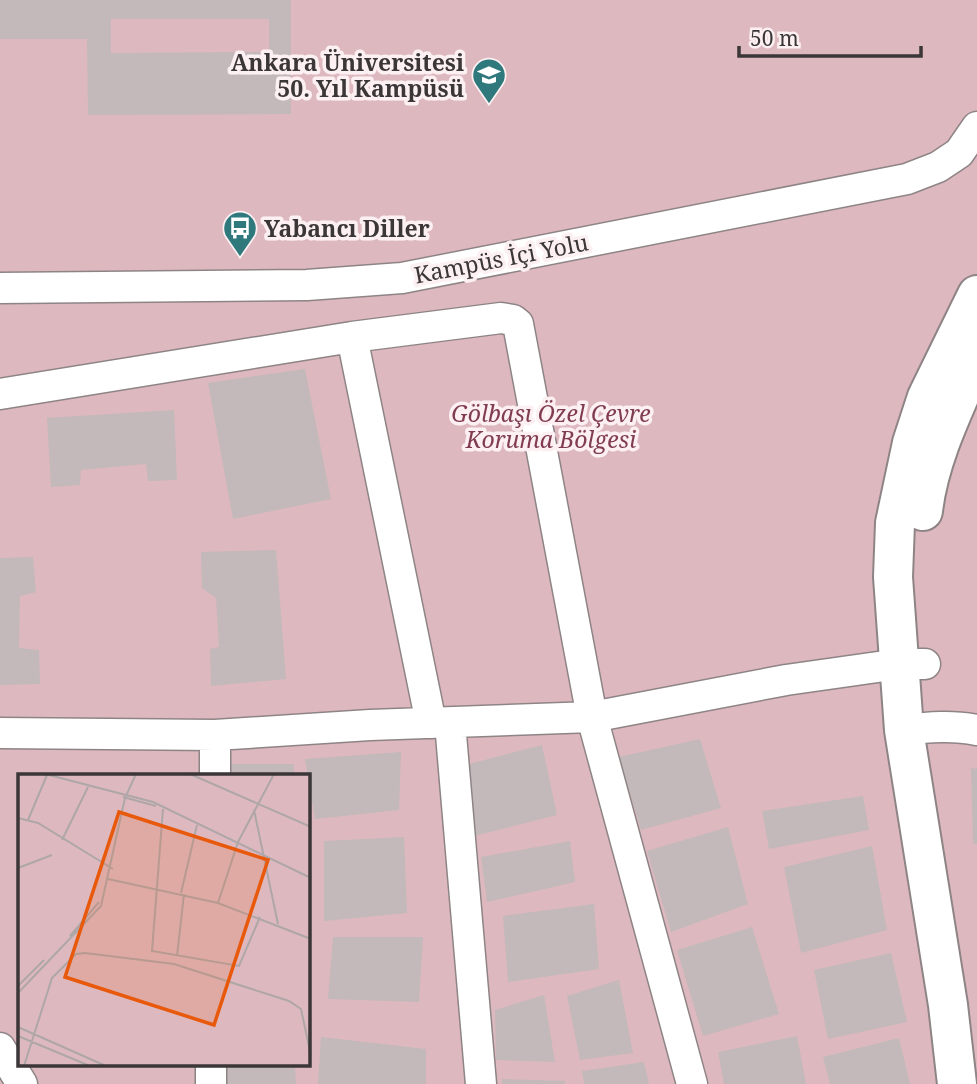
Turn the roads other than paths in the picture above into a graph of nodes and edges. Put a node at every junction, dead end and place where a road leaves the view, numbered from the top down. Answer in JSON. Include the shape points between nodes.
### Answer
{"nodes":[{"id":1,"x":977,"y":127,"type":"edge"},
{"id":2,"x":0,"y":288,"type":"edge"},
{"id":3,"x":977,"y":295,"type":"edge"},
{"id":4,"x":352,"y":337,"type":"junction"},
{"id":5,"x":977,"y":356,"type":"edge"},
{"id":6,"x":0,"y":394,"type":"edge"},
{"id":7,"x":912,"y":664,"type":"junction"},
{"id":8,"x":592,"y":717,"type":"junction"},
{"id":9,"x":440,"y":723,"type":"junction"},
{"id":10,"x":917,"y":728,"type":"junction"},
{"id":11,"x":977,"y":730,"type":"edge"},
{"id":12,"x":0,"y":733,"type":"edge"},
{"id":13,"x":215,"y":735,"type":"junction"},
{"id":14,"x":215,"y":774,"type":"edge"},
{"id":15,"x":0,"y":1048,"type":"edge"},
{"id":16,"x":977,"y":1048,"type":"edge"},
{"id":17,"x":211,"y":1066,"type":"edge"},
{"id":18,"x":22,"y":1084,"type":"edge"},
{"id":19,"x":211,"y":1084,"type":"edge"},
{"id":20,"x":481,"y":1084,"type":"edge"},
{"id":21,"x":692,"y":1084,"type":"edge"},
{"id":22,"x":957,"y":1084,"type":"edge"}],
"edges":[{"from":1,"to":2,"type":"street","name":"Kampüs İçi Yolu","via":[[959,153],[907,179],[402,278],[307,285]]},
{"from":3,"to":7,"type":"street","via":[[927,397],[901,487],[893,577]]},
{"from":4,"to":6,"type":"street"},
{"from":4,"to":8,"type":"street","via":[[501,318],[518,324]]},
{"from":4,"to":9,"type":"street"},
{"from":5,"to":7,"type":"street","via":[[945,432],[924,502],[920,617]]},
{"from":7,"to":8,"type":"street","via":[[786,680]]},
{"from":7,"to":10,"type":"street"},
{"from":8,"to":9,"type":"street"},
{"from":8,"to":21,"type":"street"},
{"from":9,"to":13,"type":"street"},
{"from":9,"to":20,"type":"street"},
{"from":10,"to":11,"type":"street"},
{"from":10,"to":16,"type":"street"},
{"from":10,"to":22,"type":"street"},
{"from":12,"to":13,"type":"street"},
{"from":13,"to":14,"type":"street"},
{"from":15,"to":18,"type":"street"},
{"from":17,"to":19,"type":"street"}]}
